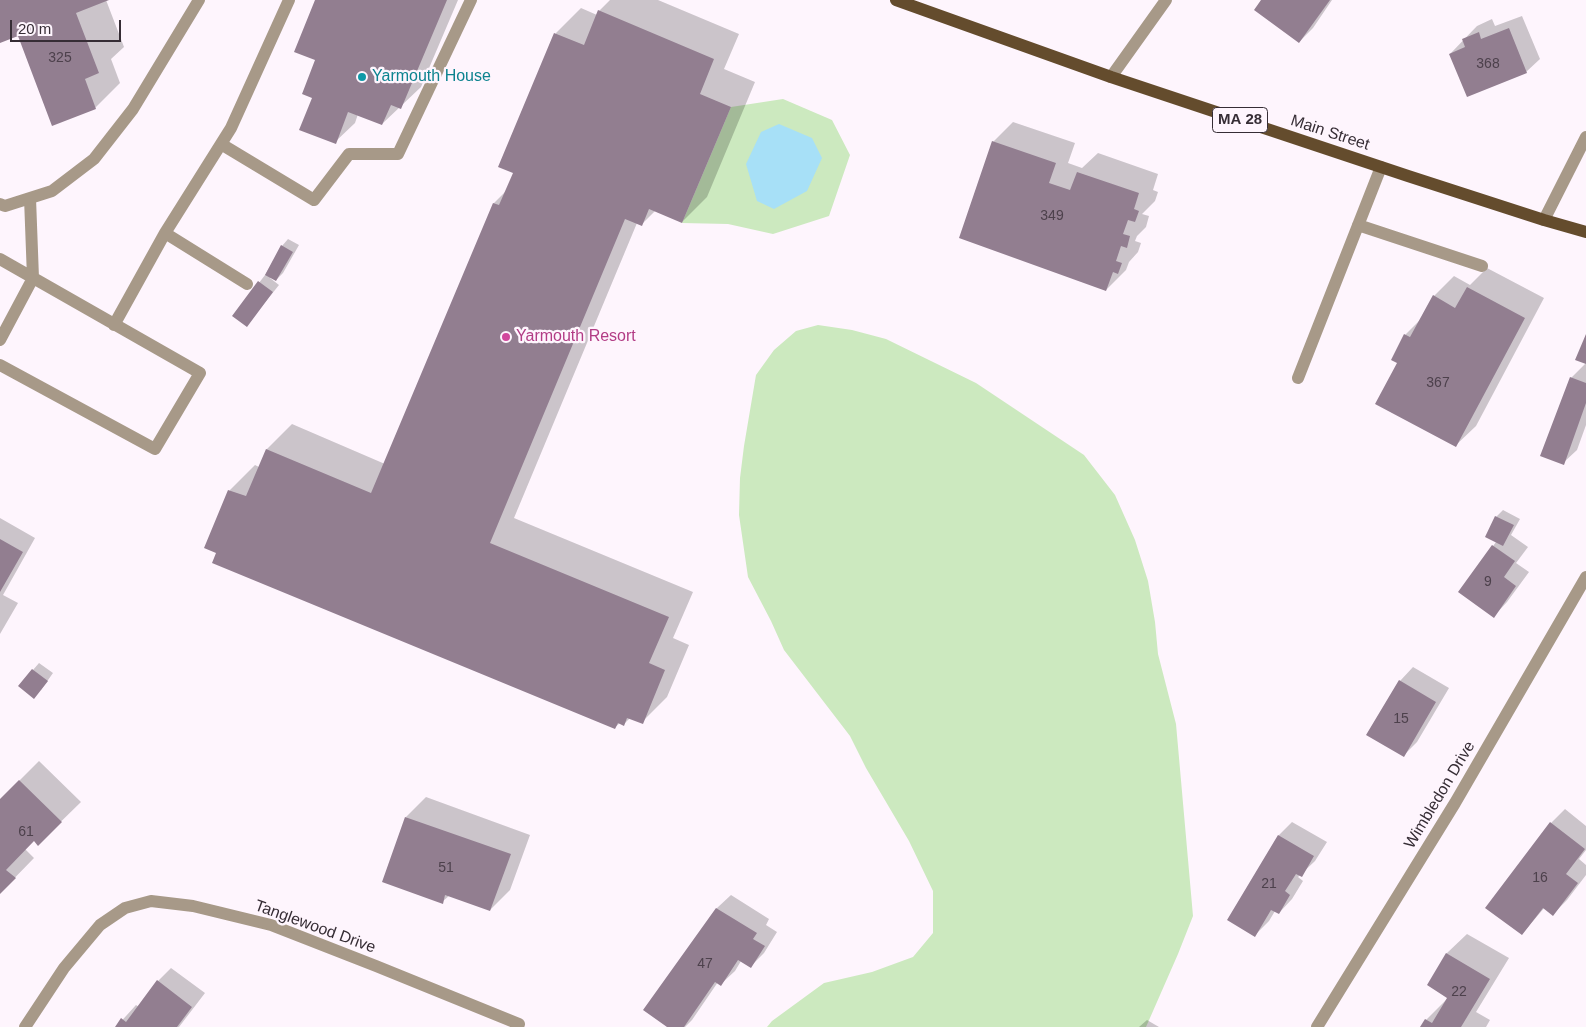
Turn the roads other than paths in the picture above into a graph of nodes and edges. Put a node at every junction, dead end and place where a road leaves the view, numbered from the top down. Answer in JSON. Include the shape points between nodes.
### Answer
{"nodes":[{"id":1,"x":199,"y":0,"type":"edge"},
{"id":2,"x":289,"y":0,"type":"edge"},
{"id":3,"x":471,"y":0,"type":"edge"},
{"id":4,"x":896,"y":0,"type":"edge"},
{"id":5,"x":1166,"y":0,"type":"edge"},
{"id":6,"x":1111,"y":77,"type":"junction"},
{"id":7,"x":1586,"y":137,"type":"edge"},
{"id":8,"x":221,"y":144,"type":"junction"},
{"id":9,"x":1381,"y":167,"type":"junction"},
{"id":10,"x":30,"y":198,"type":"junction"},
{"id":11,"x":0,"y":204,"type":"edge"},
{"id":12,"x":1544,"y":220,"type":"junction"},
{"id":13,"x":1358,"y":225,"type":"junction"},
{"id":14,"x":1586,"y":232,"type":"edge"},
{"id":15,"x":165,"y":233,"type":"junction"},
{"id":16,"x":0,"y":259,"type":"edge"},
{"id":17,"x":1482,"y":266,"type":"dead end"},
{"id":18,"x":33,"y":278,"type":"junction"},
{"id":19,"x":247,"y":284,"type":"dead end"},
{"id":20,"x":114,"y":325,"type":"junction"},
{"id":21,"x":0,"y":340,"type":"edge"},
{"id":22,"x":0,"y":365,"type":"edge"},
{"id":23,"x":1298,"y":378,"type":"dead end"},
{"id":24,"x":1586,"y":577,"type":"edge"},
{"id":25,"x":25,"y":1027,"type":"edge"},
{"id":26,"x":518,"y":1027,"type":"edge"},
{"id":27,"x":1317,"y":1027,"type":"edge"}],
"edges":[{"from":1,"to":10,"type":"street","via":[[133,109],[94,159],[52,191]]},
{"from":2,"to":8,"type":"street"},
{"from":3,"to":8,"type":"street","via":[[398,154],[349,154],[314,200]]},
{"from":4,"to":6,"type":"main road","name":"Main Street","number":"MA 28"},
{"from":5,"to":6,"type":"street"},
{"from":6,"to":9,"type":"main road","name":"Main Street","number":"MA 28"},
{"from":7,"to":12,"type":"street"},
{"from":8,"to":15,"type":"street"},
{"from":9,"to":12,"type":"main road","name":"Main Street","number":"MA 28"},
{"from":9,"to":13,"type":"street"},
{"from":10,"to":11,"type":"street","via":[[5,206]]},
{"from":10,"to":18,"type":"street"},
{"from":12,"to":14,"type":"main road","name":"Main Street","number":"MA 28"},
{"from":13,"to":17,"type":"street"},
{"from":13,"to":23,"type":"street"},
{"from":15,"to":19,"type":"street"},
{"from":15,"to":20,"type":"street"},
{"from":16,"to":18,"type":"street"},
{"from":18,"to":20,"type":"street"},
{"from":18,"to":21,"type":"street"},
{"from":20,"to":22,"type":"street","via":[[200,373],[155,449]]},
{"from":24,"to":27,"type":"street","name":"Wimbledon Drive","via":[[1450,811]]},
{"from":25,"to":26,"type":"street","name":"Tanglewood Drive","via":[[64,968],[100,925],[125,908],[151,901],[193,906],[271,925],[519,1024]]}]}
